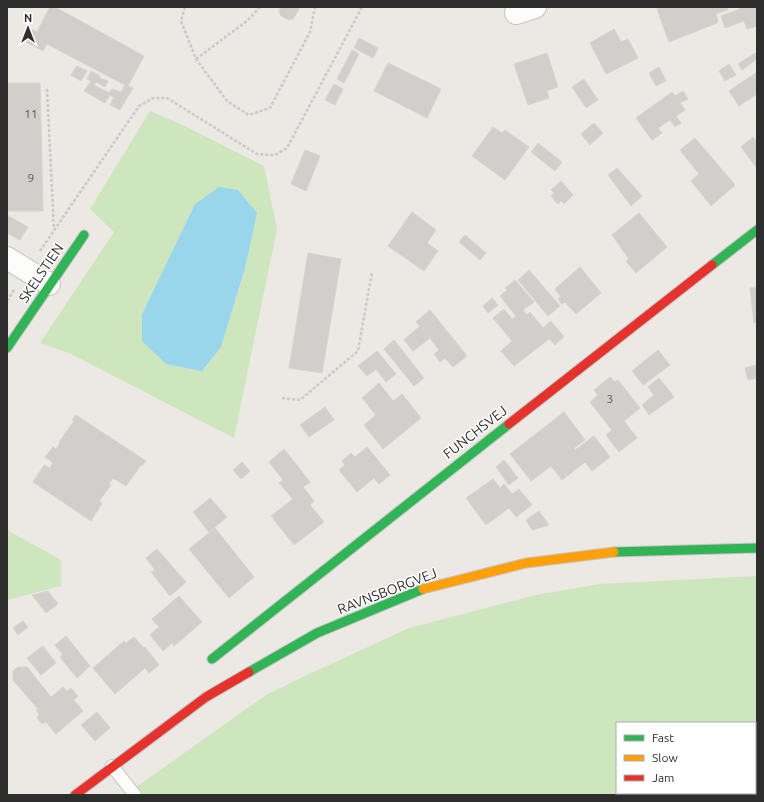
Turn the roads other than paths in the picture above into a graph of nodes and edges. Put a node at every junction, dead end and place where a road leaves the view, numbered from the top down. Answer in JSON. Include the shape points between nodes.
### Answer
{"nodes":[{"id":1,"x":757,"y":230,"type":"edge"},
{"id":2,"x":84,"y":235,"type":"dead end"},
{"id":3,"x":7,"y":258,"type":"edge"},
{"id":4,"x":49,"y":284,"type":"junction"},
{"id":5,"x":7,"y":348,"type":"edge"},
{"id":6,"x":757,"y":548,"type":"edge"},
{"id":7,"x":212,"y":659,"type":"dead end"},
{"id":8,"x":112,"y":766,"type":"junction"},
{"id":9,"x":75,"y":795,"type":"edge"},
{"id":10,"x":134,"y":795,"type":"edge"}],
"edges":[{"from":1,"to":7,"type":"street","name":"FUNCHSVEJ","via":[[370,532]]},
{"from":2,"to":4,"type":"street","name":"SKELSTIEN"},
{"from":3,"to":4,"type":"street"},
{"from":4,"to":5,"type":"street","name":"SKELSTIEN"},
{"from":6,"to":8,"type":"street","name":"RAVNSBORGVEJ","via":[[625,551],[526,563],[425,588],[318,633],[190,707]]},
{"from":8,"to":9,"type":"street","name":"RAVNSBORGVEJ"},
{"from":8,"to":10,"type":"lane"}]}
